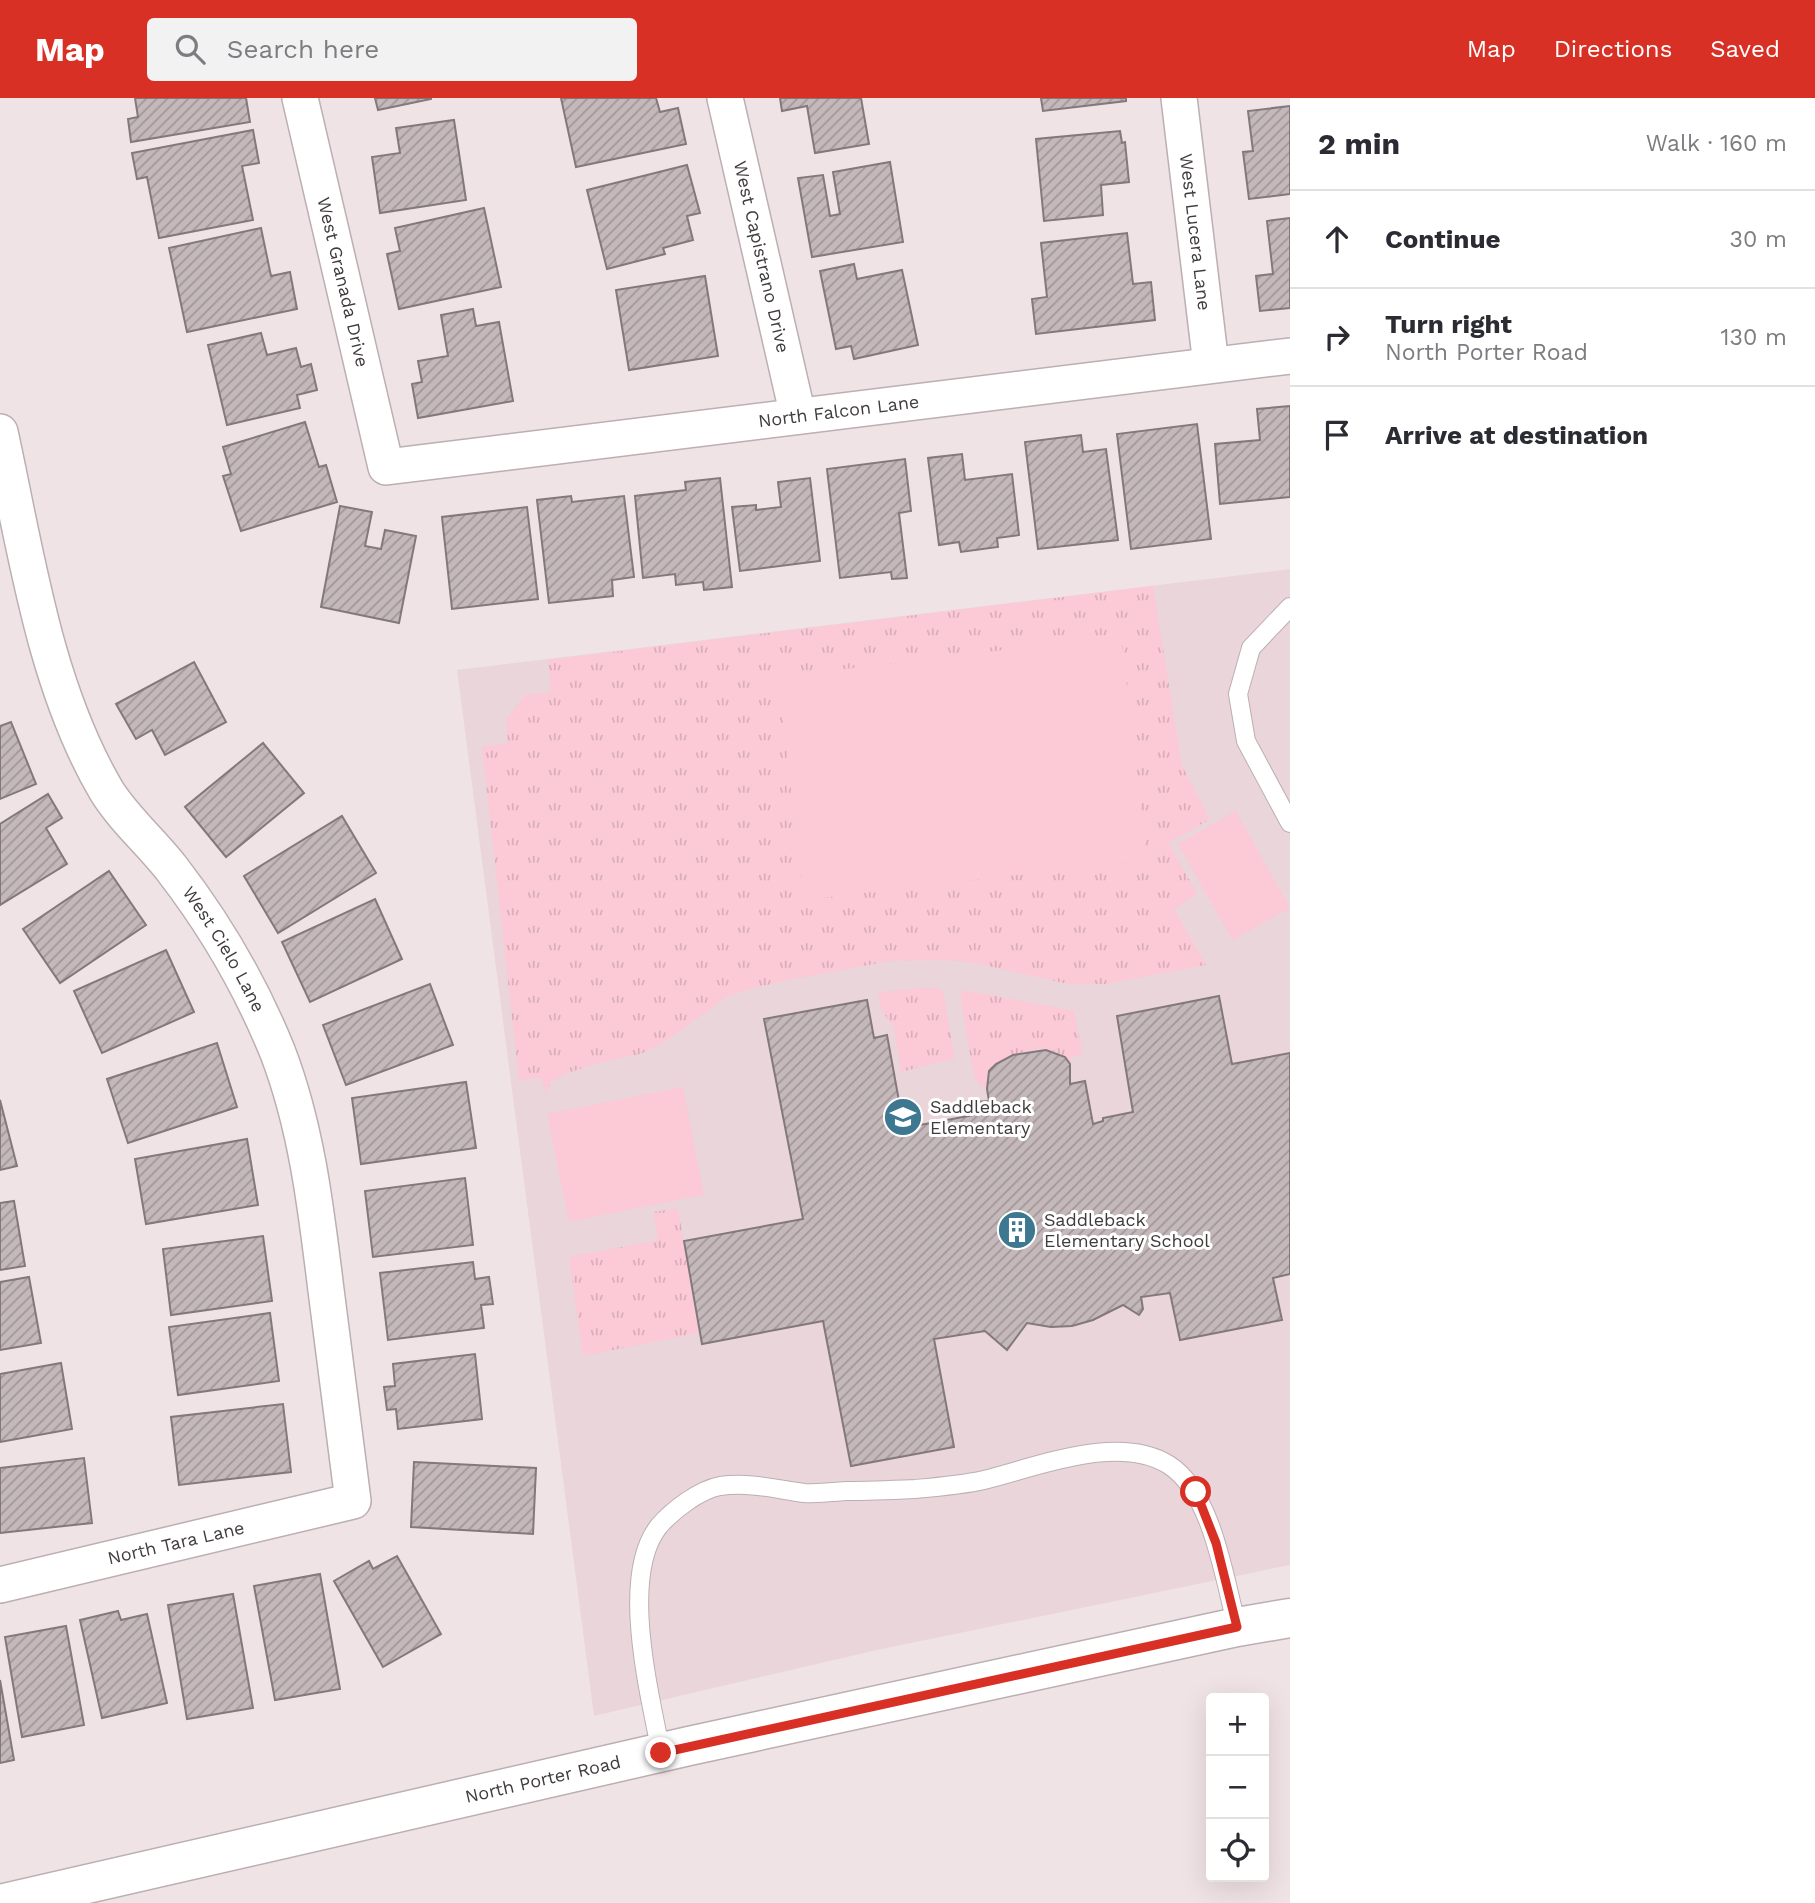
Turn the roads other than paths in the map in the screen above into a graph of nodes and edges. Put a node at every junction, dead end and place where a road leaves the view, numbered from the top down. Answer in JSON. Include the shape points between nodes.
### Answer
{"nodes":[{"id":1,"x":300,"y":98,"type":"edge"},
{"id":2,"x":725,"y":98,"type":"edge"},
{"id":3,"x":1180,"y":98,"type":"edge"},
{"id":4,"x":1290,"y":356,"type":"edge"},
{"id":5,"x":1211,"y":365,"type":"junction"},
{"id":6,"x":798,"y":416,"type":"junction"},
{"id":7,"x":0,"y":432,"type":"edge"},
{"id":8,"x":386,"y":467,"type":"joint"},
{"id":9,"x":1290,"y":607,"type":"edge"},
{"id":10,"x":1290,"y":823,"type":"edge"},
{"id":11,"x":353,"y":1501,"type":"joint"},
{"id":12,"x":0,"y":1585,"type":"edge"},
{"id":13,"x":1290,"y":1618,"type":"edge"},
{"id":14,"x":1237,"y":1627,"type":"junction"},
{"id":15,"x":661,"y":1753,"type":"junction"},
{"id":16,"x":4,"y":1903,"type":"edge"}],
"edges":[{"from":1,"to":8,"type":"street","name":"West Granada Drive"},
{"from":2,"to":6,"type":"street","name":"West Capistrano Drive"},
{"from":3,"to":5,"type":"street","name":"West Lucera Lane"},
{"from":4,"to":5,"type":"street","name":"North Falcon Lane"},
{"from":5,"to":6,"type":"street","name":"North Falcon Lane"},
{"from":6,"to":8,"type":"street","name":"North Falcon Lane"},
{"from":7,"to":11,"type":"street","name":"West Cielo Lane","via":[[43,625],[70,717],[107,792],[214,926],[251,991],[300,1121],[314,1190]]},
{"from":9,"to":10,"type":"lane","via":[[1251,648],[1238,694],[1246,741]]},
{"from":11,"to":12,"type":"street","name":"North Tara Lane"},
{"from":13,"to":14,"type":"street","name":"North Porter Road"},
{"from":14,"to":15,"type":"street","name":"North Porter Road"},
{"from":14,"to":15,"type":"lane","via":[[1216,1543],[1196,1492],[1169,1465],[1130,1451],[1079,1455],[980,1481],[916,1489],[807,1493],[755,1484],[718,1487],[681,1504],[658,1527],[645,1553],[638,1588]]},
{"from":15,"to":16,"type":"street","name":"North Porter Road"}]}
